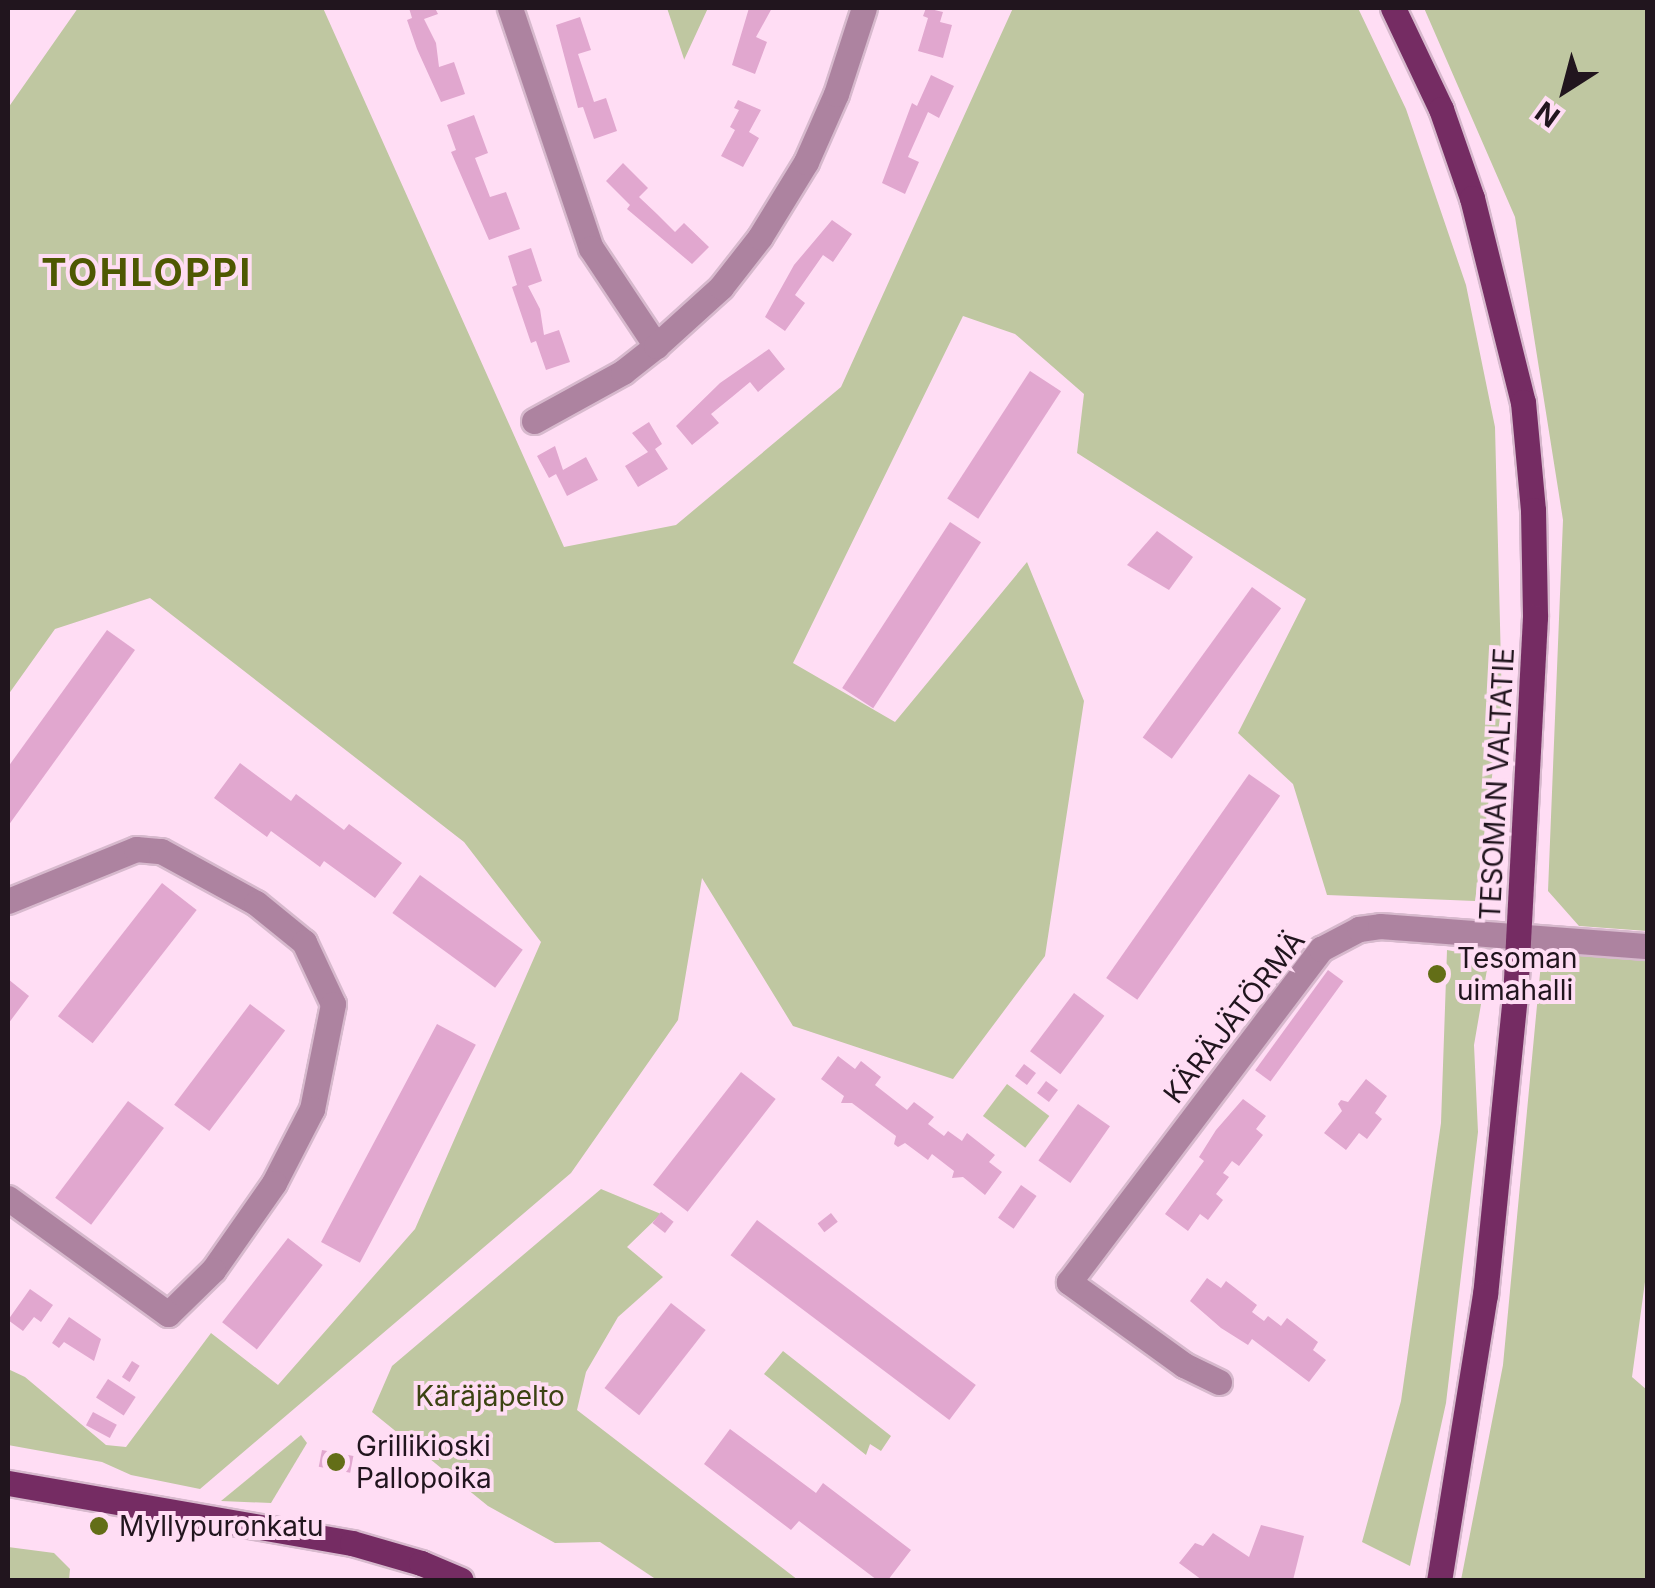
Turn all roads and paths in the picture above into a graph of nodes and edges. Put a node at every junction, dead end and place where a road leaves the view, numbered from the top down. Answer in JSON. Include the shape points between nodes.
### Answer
{"nodes":[{"id":1,"x":510,"y":8,"type":"edge"},
{"id":2,"x":864,"y":8,"type":"edge"},
{"id":3,"x":1393,"y":8,"type":"edge"},
{"id":4,"x":656,"y":346,"type":"junction"},
{"id":5,"x":534,"y":421,"type":"dead end"},
{"id":6,"x":8,"y":901,"type":"edge"},
{"id":7,"x":1519,"y":934,"type":"junction"},
{"id":8,"x":1648,"y":946,"type":"edge"},
{"id":9,"x":8,"y":1198,"type":"edge"},
{"id":10,"x":1219,"y":1382,"type":"dead end"},
{"id":11,"x":8,"y":1483,"type":"edge"},
{"id":12,"x":461,"y":1580,"type":"edge"},
{"id":13,"x":1438,"y":1580,"type":"edge"}],
"edges":[{"from":1,"to":4,"type":"street","via":[[591,248]]},
{"from":2,"to":4,"type":"street","via":[[806,162],[760,237],[721,287]]},
{"from":3,"to":7,"type":"main road","name":"TESOMAN VALTATIE","via":[[1441,108],[1472,198],[1523,402],[1535,617]]},
{"from":4,"to":5,"type":"street"},
{"from":6,"to":9,"type":"street","via":[[136,849],[162,850],[256,903],[304,942],[334,1004],[312,1109],[274,1183],[213,1270],[168,1314]]},
{"from":7,"to":8,"type":"street","name":"KÄRÄJÄTÖRMÄ"},
{"from":7,"to":10,"type":"street","name":"KÄRÄJÄTÖRMÄ","via":[[1380,926],[1359,928],[1321,949],[1069,1282],[1184,1365]]},
{"from":7,"to":13,"type":"main road","name":"TESOMAN VALTATIE","via":[[1485,1294]]},
{"from":11,"to":12,"type":"main road","via":[[335,1539]]}]}
